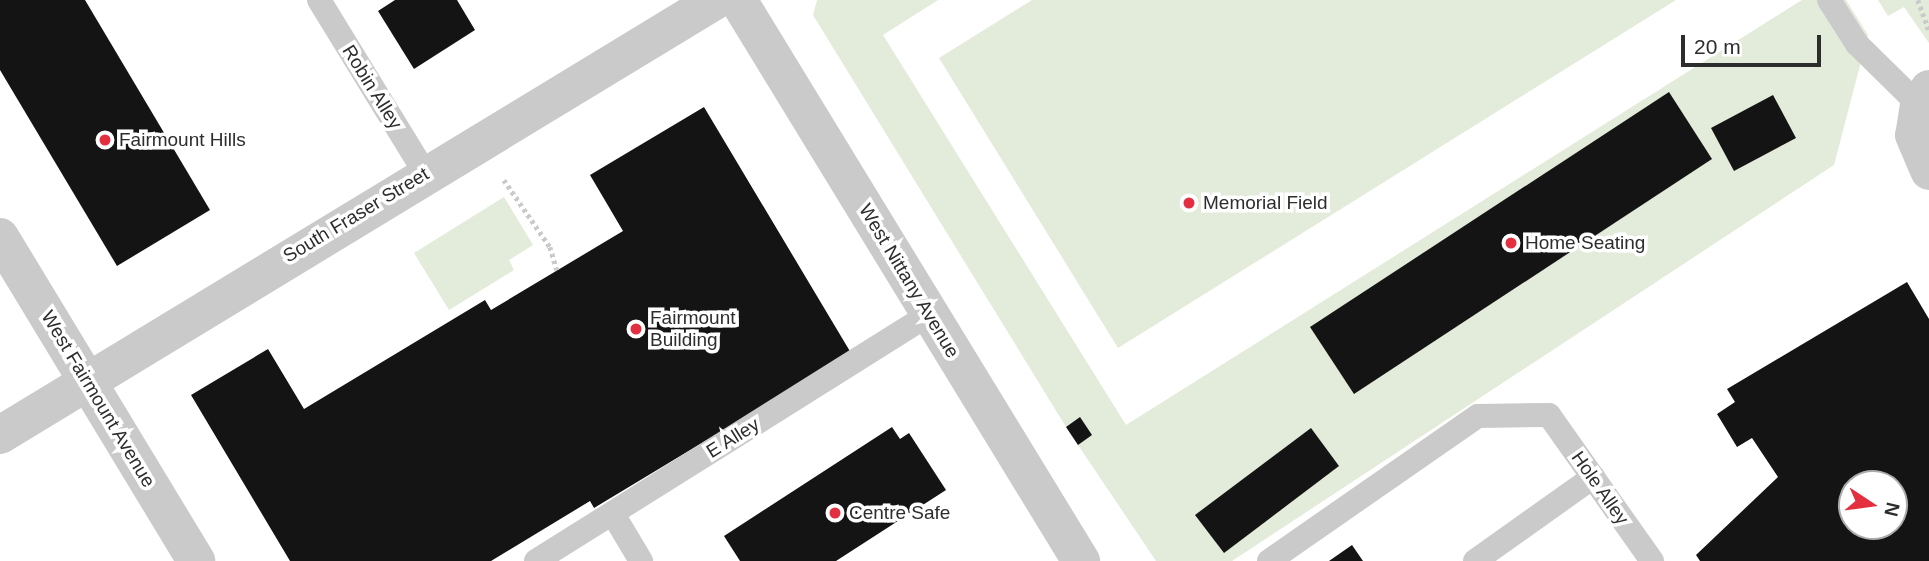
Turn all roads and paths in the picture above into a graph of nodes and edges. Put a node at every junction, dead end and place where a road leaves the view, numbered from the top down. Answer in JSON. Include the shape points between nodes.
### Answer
{"nodes":[{"id":1,"x":319,"y":0,"type":"edge"},
{"id":2,"x":716,"y":0,"type":"edge"},
{"id":3,"x":738,"y":0,"type":"edge"},
{"id":4,"x":1829,"y":0,"type":"edge"},
{"id":5,"x":1918,"y":0,"type":"edge"},
{"id":6,"x":1929,"y":30,"type":"edge"},
{"id":7,"x":1924,"y":97,"type":"edge"},
{"id":8,"x":1929,"y":172,"type":"edge"},
{"id":9,"x":425,"y":173,"type":"junction"},
{"id":10,"x":504,"y":180,"type":"dead end"},
{"id":11,"x":0,"y":237,"type":"edge"},
{"id":12,"x":557,"y":271,"type":"dead end"},
{"id":13,"x":930,"y":314,"type":"junction"},
{"id":14,"x":88,"y":382,"type":"junction"},
{"id":15,"x":0,"y":435,"type":"edge"},
{"id":16,"x":1592,"y":477,"type":"junction"},
{"id":17,"x":613,"y":514,"type":"junction"},
{"id":18,"x":196,"y":561,"type":"edge"},
{"id":19,"x":536,"y":561,"type":"edge"},
{"id":20,"x":641,"y":561,"type":"edge"},
{"id":21,"x":1081,"y":561,"type":"edge"},
{"id":22,"x":1269,"y":561,"type":"edge"},
{"id":23,"x":1475,"y":561,"type":"edge"},
{"id":24,"x":1652,"y":561,"type":"edge"}],
"edges":[{"from":1,"to":9,"type":"lane","name":"Robin Alley"},
{"from":2,"to":9,"type":"street","name":"South Fraser Street"},
{"from":3,"to":13,"type":"street","name":"West Nittany Avenue"},
{"from":4,"to":7,"type":"lane","via":[[1857,44]]},
{"from":5,"to":6,"type":"path"},
{"from":7,"to":8,"type":"street","via":[[1914,135]]},
{"from":9,"to":14,"type":"street","name":"South Fraser Street"},
{"from":10,"to":12,"type":"path","via":[[550,247]]},
{"from":11,"to":14,"type":"street","name":"West Fairmount Avenue"},
{"from":13,"to":17,"type":"lane","name":"E Alley"},
{"from":13,"to":21,"type":"street","name":"West Nittany Avenue"},
{"from":14,"to":15,"type":"street","name":"South Fraser Street"},
{"from":14,"to":18,"type":"street","name":"West Fairmount Avenue"},
{"from":16,"to":22,"type":"lane","name":"Hole Alley","via":[[1549,415],[1478,416]]},
{"from":16,"to":23,"type":"lane"},
{"from":16,"to":24,"type":"lane","name":"Hole Alley"},
{"from":17,"to":19,"type":"lane","name":"E Alley"},
{"from":17,"to":20,"type":"lane"}]}
